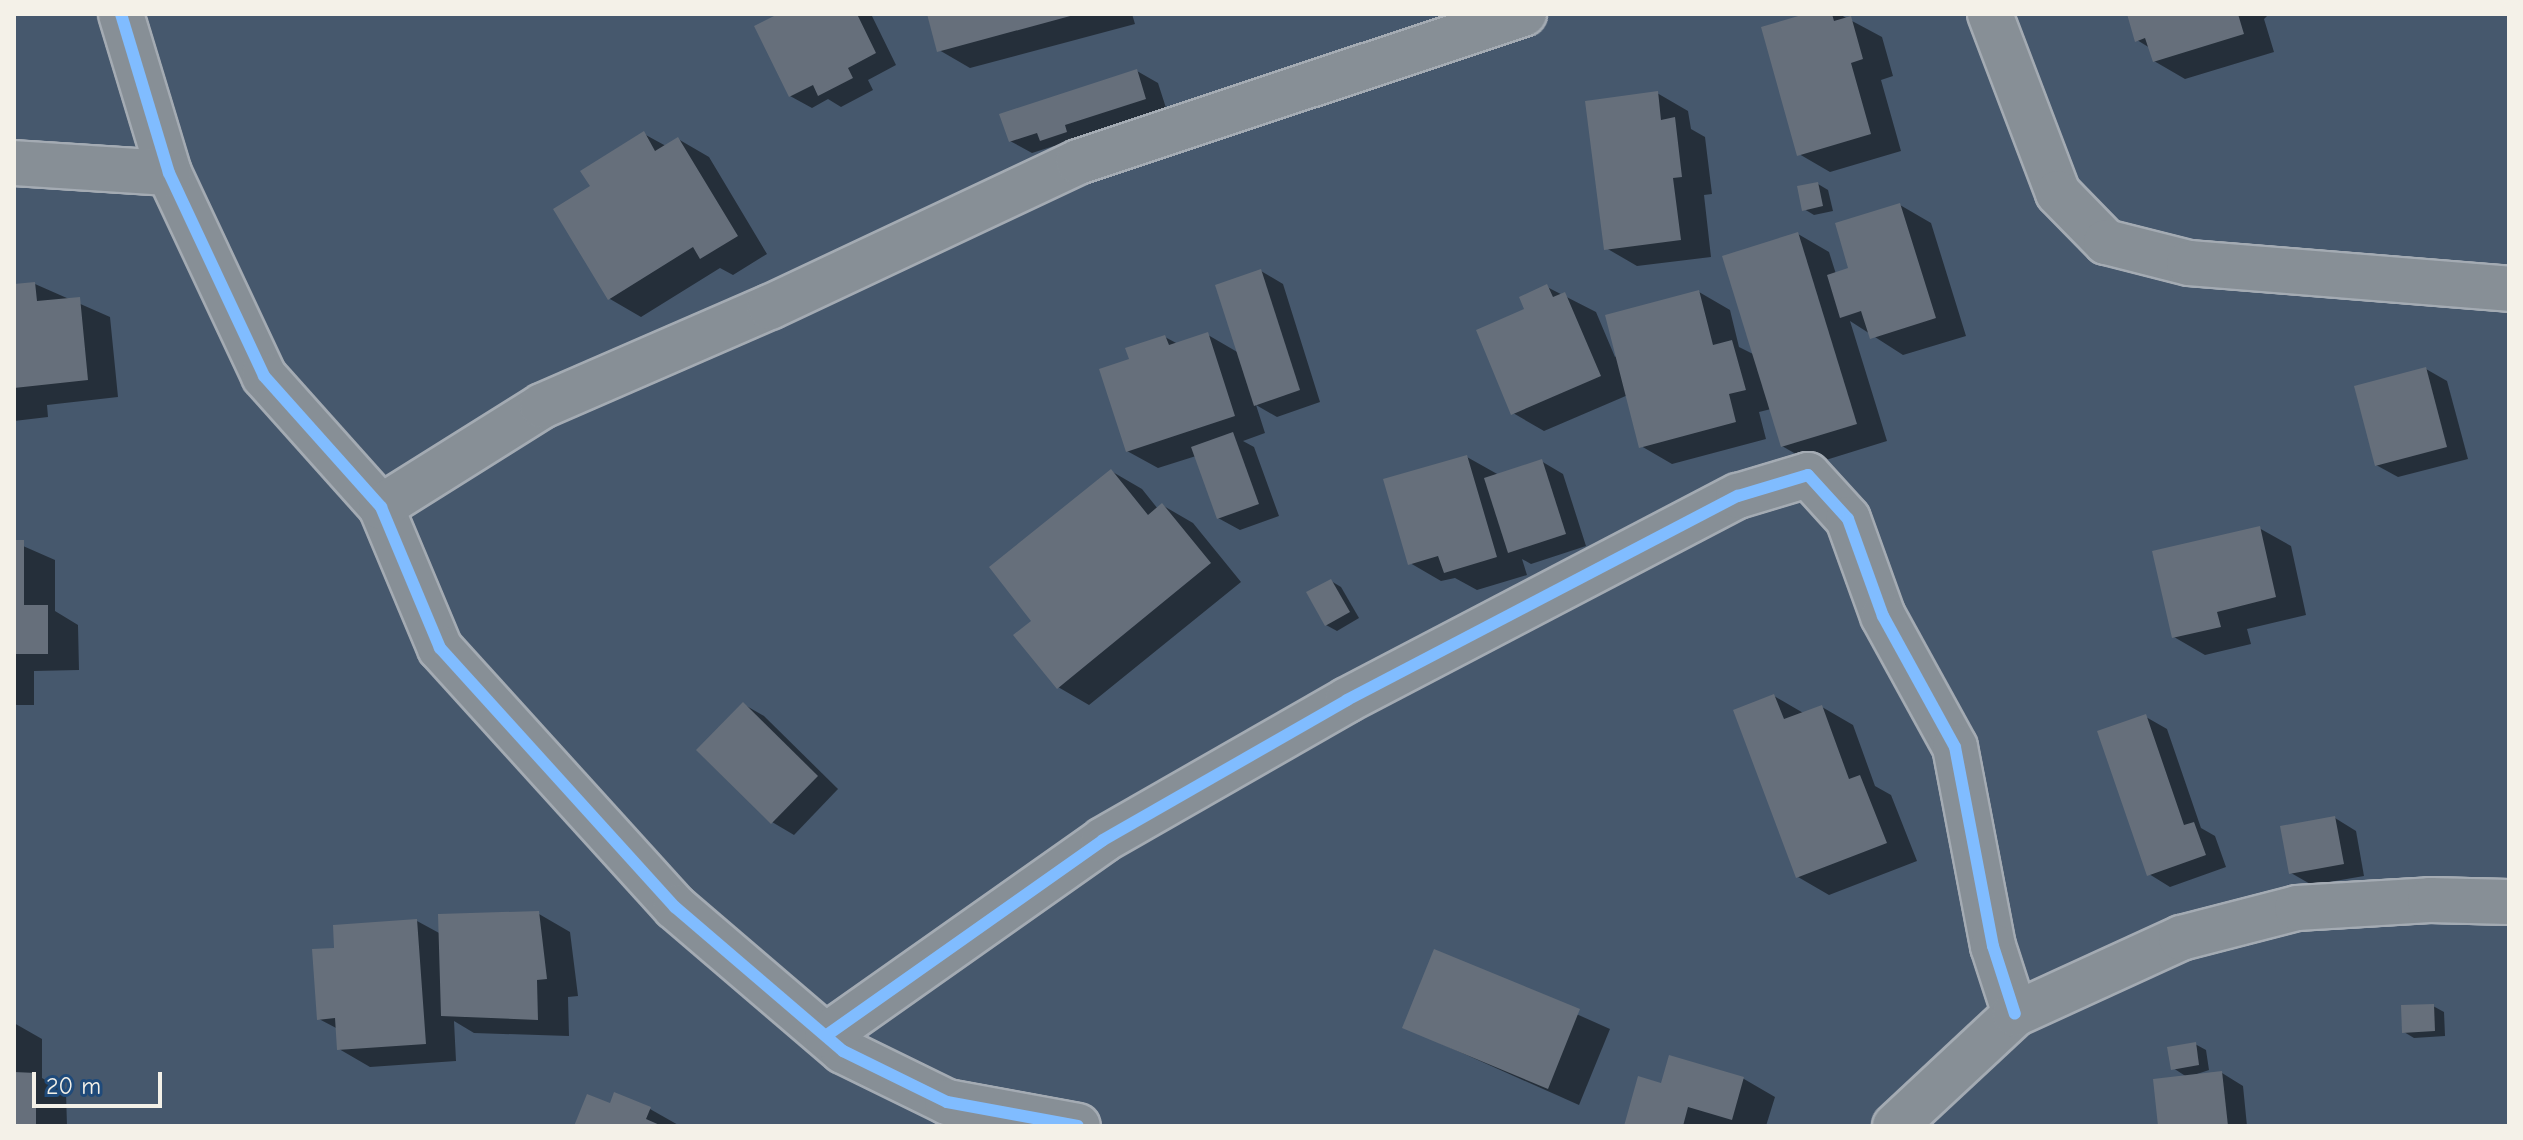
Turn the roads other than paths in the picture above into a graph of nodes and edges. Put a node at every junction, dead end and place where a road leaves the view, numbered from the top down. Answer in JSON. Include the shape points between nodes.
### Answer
{"nodes":[{"id":1,"x":121,"y":14,"type":"edge"},
{"id":2,"x":1524,"y":14,"type":"edge"},
{"id":3,"x":1990,"y":14,"type":"edge"},
{"id":4,"x":14,"y":163,"type":"edge"},
{"id":5,"x":169,"y":173,"type":"junction"},
{"id":6,"x":2509,"y":289,"type":"edge"},
{"id":7,"x":381,"y":507,"type":"junction"},
{"id":8,"x":2509,"y":902,"type":"edge"},
{"id":9,"x":2015,"y":1014,"type":"junction"},
{"id":10,"x":827,"y":1035,"type":"junction"},
{"id":11,"x":1078,"y":1126,"type":"edge"},
{"id":12,"x":1895,"y":1126,"type":"edge"}],
"edges":[{"from":1,"to":5,"type":"street"},
{"from":2,"to":7,"type":"street","via":[[1078,162],[770,307],[542,406]]},
{"from":3,"to":6,"type":"street","via":[[2058,193],[2106,242],[2189,263]]},
{"from":4,"to":5,"type":"street"},
{"from":5,"to":7,"type":"street","via":[[264,376]]},
{"from":7,"to":10,"type":"street","via":[[440,648],[675,907]]},
{"from":8,"to":9,"type":"street","via":[[2430,900],[2297,908],[2181,938]]},
{"from":9,"to":10,"type":"street","via":[[1993,946],[1955,747],[1883,616],[1848,519],[1808,475],[1738,496],[1347,700],[1103,840]]},
{"from":9,"to":12,"type":"street"},
{"from":10,"to":11,"type":"street","via":[[843,1051],[947,1102]]}]}
